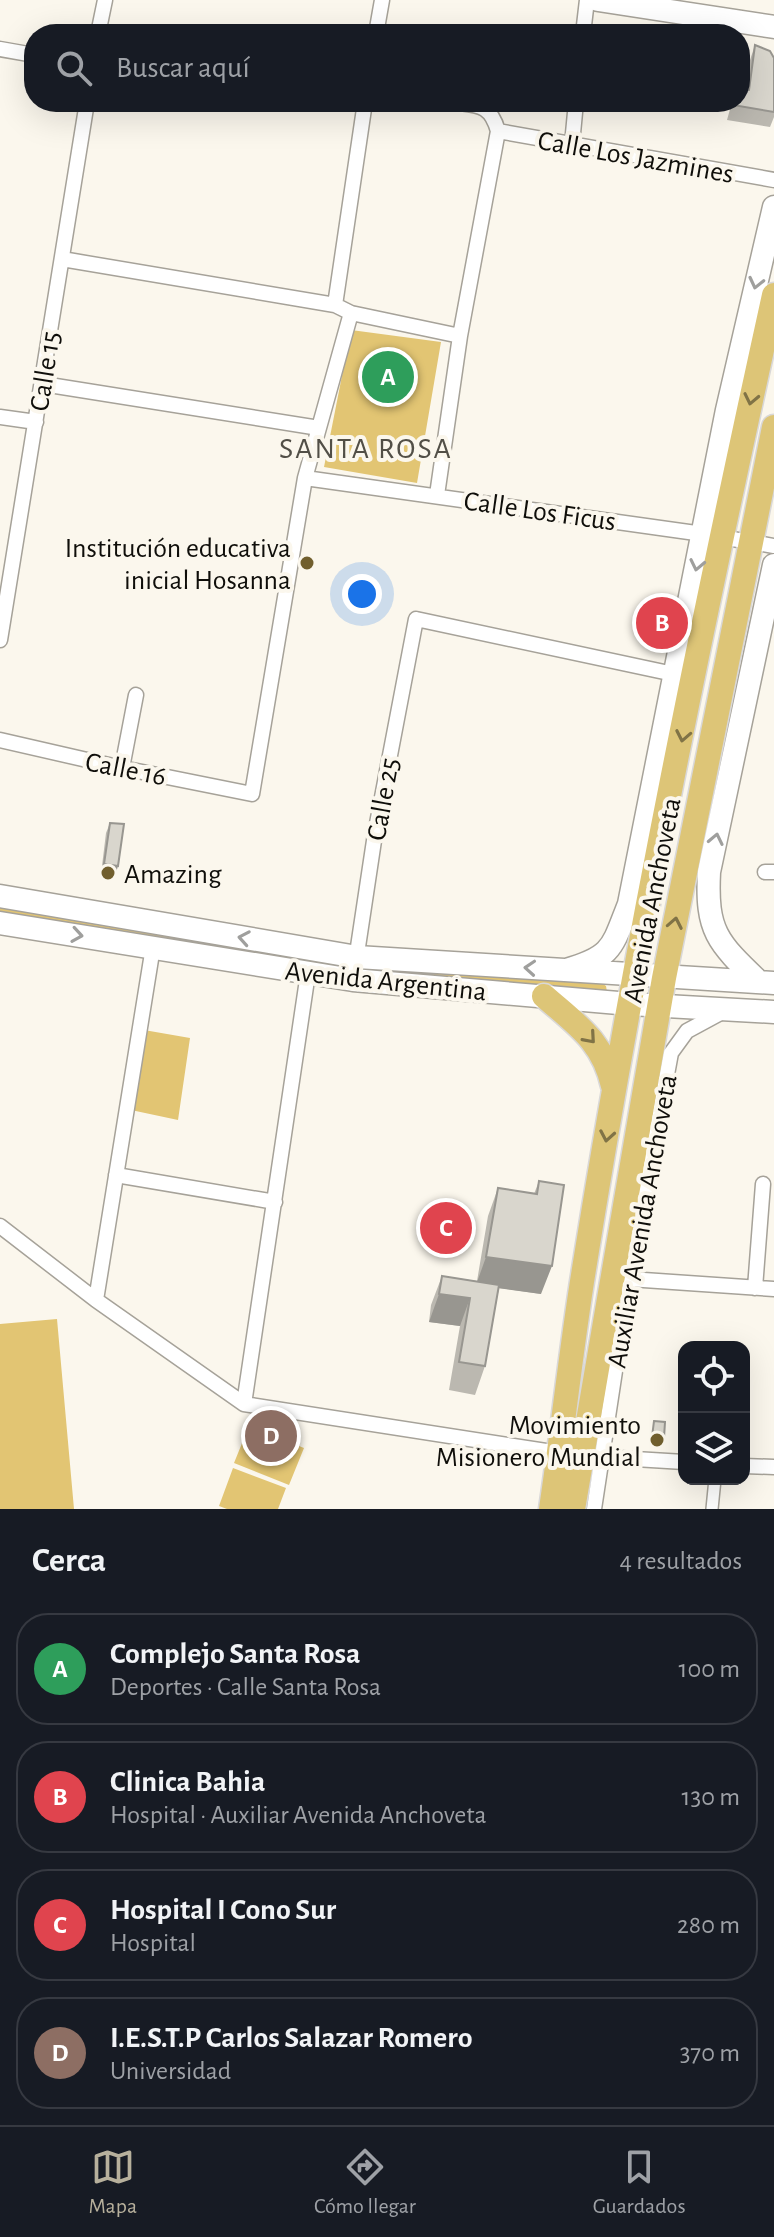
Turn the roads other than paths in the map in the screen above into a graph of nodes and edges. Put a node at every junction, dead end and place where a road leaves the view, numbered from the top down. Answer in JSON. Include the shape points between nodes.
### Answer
{"nodes":[{"id":1,"x":105,"y":0,"type":"edge"},
{"id":2,"x":382,"y":0,"type":"edge"},
{"id":3,"x":587,"y":0,"type":"edge"},
{"id":4,"x":598,"y":0,"type":"edge"},
{"id":5,"x":100,"y":24,"type":"edge"},
{"id":6,"x":378,"y":24,"type":"edge"},
{"id":7,"x":584,"y":24,"type":"edge"},
{"id":8,"x":764,"y":25,"type":"edge"},
{"id":9,"x":774,"y":42,"type":"edge"},
{"id":10,"x":0,"y":49,"type":"edge"},
{"id":11,"x":24,"y":53,"type":"edge"},
{"id":12,"x":85,"y":112,"type":"edge"},
{"id":13,"x":364,"y":112,"type":"edge"},
{"id":14,"x":490,"y":112,"type":"edge"},
{"id":15,"x":575,"y":112,"type":"edge"},
{"id":16,"x":498,"y":131,"type":"junction"},
{"id":17,"x":572,"y":144,"type":"junction"},
{"id":18,"x":774,"y":180,"type":"edge"},
{"id":19,"x":774,"y":207,"type":"edge"},
{"id":20,"x":62,"y":259,"type":"junction"},
{"id":21,"x":774,"y":295,"type":"edge"},
{"id":22,"x":335,"y":305,"type":"junction"},
{"id":23,"x":351,"y":313,"type":"junction"},
{"id":24,"x":460,"y":336,"type":"junction"},
{"id":25,"x":43,"y":384,"type":"junction"},
{"id":26,"x":0,"y":417,"type":"edge"},
{"id":27,"x":36,"y":422,"type":"junction"},
{"id":28,"x":774,"y":427,"type":"edge"},
{"id":29,"x":319,"y":428,"type":"junction"},
{"id":30,"x":305,"y":478,"type":"junction"},
{"id":31,"x":437,"y":495,"type":"junction"},
{"id":32,"x":712,"y":536,"type":"junction"},
{"id":33,"x":750,"y":542,"type":"junction"},
{"id":34,"x":774,"y":546,"type":"edge"},
{"id":35,"x":7,"y":558,"type":"edge"},
{"id":36,"x":774,"y":565,"type":"edge"},
{"id":37,"x":767,"y":639,"type":"edge"},
{"id":38,"x":0,"y":640,"type":"edge"},
{"id":39,"x":684,"y":676,"type":"junction"},
{"id":40,"x":136,"y":695,"type":"dead end"},
{"id":41,"x":0,"y":740,"type":"edge"},
{"id":42,"x":122,"y":768,"type":"junction"},
{"id":43,"x":0,"y":896,"type":"edge"},
{"id":44,"x":0,"y":923,"type":"edge"},
{"id":45,"x":153,"y":947,"type":"junction"},
{"id":46,"x":357,"y":957,"type":"junction"},
{"id":47,"x":566,"y":970,"type":"junction"},
{"id":48,"x":308,"y":973,"type":"junction"},
{"id":49,"x":636,"y":976,"type":"junction"},
{"id":50,"x":664,"y":978,"type":"junction"},
{"id":51,"x":353,"y":980,"type":"junction"},
{"id":52,"x":766,"y":983,"type":"edge"},
{"id":53,"x":544,"y":996,"type":"junction"},
{"id":54,"x":630,"y":1004,"type":"junction"},
{"id":55,"x":659,"y":1005,"type":"junction"},
{"id":56,"x":728,"y":1009,"type":"junction"},
{"id":57,"x":774,"y":1012,"type":"edge"},
{"id":58,"x":614,"y":1094,"type":"junction"},
{"id":59,"x":116,"y":1175,"type":"junction"},
{"id":60,"x":763,"y":1184,"type":"dead end"},
{"id":61,"x":275,"y":1202,"type":"junction"},
{"id":62,"x":0,"y":1226,"type":"edge"},
{"id":63,"x":629,"y":1279,"type":"junction"},
{"id":64,"x":755,"y":1288,"type":"junction"},
{"id":65,"x":774,"y":1289,"type":"edge"},
{"id":66,"x":96,"y":1300,"type":"junction"},
{"id":67,"x":244,"y":1404,"type":"junction"},
{"id":68,"x":559,"y":1453,"type":"junction"},
{"id":69,"x":602,"y":1457,"type":"junction"},
{"id":70,"x":678,"y":1462,"type":"edge"},
{"id":71,"x":750,"y":1466,"type":"edge"},
{"id":72,"x":774,"y":1467,"type":"edge"},
{"id":73,"x":714,"y":1485,"type":"edge"},
{"id":74,"x":551,"y":1509,"type":"edge"},
{"id":75,"x":573,"y":1509,"type":"edge"},
{"id":76,"x":594,"y":1509,"type":"edge"},
{"id":77,"x":712,"y":1509,"type":"edge"}],
"edges":[{"from":1,"to":5,"type":"street"},
{"from":2,"to":6,"type":"street"},
{"from":3,"to":7,"type":"street"},
{"from":4,"to":8,"type":"main road"},
{"from":8,"to":9,"type":"main road"},
{"from":10,"to":11,"type":"street"},
{"from":12,"to":20,"type":"street","name":"Calle 15"},
{"from":13,"to":22,"type":"street"},
{"from":14,"to":16,"type":"street"},
{"from":15,"to":17,"type":"street"},
{"from":16,"to":17,"type":"street","name":"Calle Los Jazmines"},
{"from":16,"to":24,"type":"street"},
{"from":17,"to":18,"type":"street","name":"Calle Los Jazmines"},
{"from":19,"to":32,"type":"main road","one_way":true,"via":[[727,410]]},
{"from":20,"to":22,"type":"street"},
{"from":20,"to":25,"type":"street","name":"Calle 15"},
{"from":21,"to":32,"type":"main road","name":"Avenida Anchoveta","one_way":true},
{"from":22,"to":23,"type":"street"},
{"from":23,"to":24,"type":"street"},
{"from":23,"to":29,"type":"street"},
{"from":24,"to":31,"type":"street"},
{"from":25,"to":27,"type":"street","name":"Calle 15"},
{"from":25,"to":29,"type":"street"},
{"from":26,"to":27,"type":"street"},
{"from":27,"to":35,"type":"street","name":"Calle 15"},
{"from":28,"to":33,"type":"main road","name":"Avenida Anchoveta"},
{"from":29,"to":30,"type":"street"},
{"from":30,"to":31,"type":"street","name":"Calle Los Ficus"},
{"from":30,"to":42,"type":"street","name":"Calle 16","via":[[252,794]]},
{"from":31,"to":32,"type":"street","name":"Calle Los Ficus"},
{"from":32,"to":33,"type":"street","name":"Calle Los Ficus"},
{"from":32,"to":39,"type":"main road","name":"Avenida Anchoveta","one_way":true},
{"from":33,"to":34,"type":"street","name":"Calle Los Ficus"},
{"from":50,"to":33,"type":"main road","name":"Avenida Anchoveta","one_way":true},
{"from":35,"to":38,"type":"street","name":"Calle 15"},
{"from":36,"to":37,"type":"main road"},
{"from":52,"to":37,"type":"main road","one_way":true,"via":[[722,945],[708,904],[709,872]]},
{"from":39,"to":46,"type":"street","name":"Calle 25","via":[[416,619]]},
{"from":39,"to":47,"type":"main road","via":[[629,904],[612,947],[593,963]]},
{"from":39,"to":49,"type":"main road","name":"Avenida Anchoveta","one_way":true},
{"from":40,"to":42,"type":"street"},
{"from":41,"to":42,"type":"street","name":"Calle 16"},
{"from":46,"to":43,"type":"main road","name":"Avenida Argentina","one_way":true},
{"from":44,"to":45,"type":"main road","name":"Avenida Argentina","one_way":true},
{"from":45,"to":48,"type":"main road","name":"Avenida Argentina"},
{"from":45,"to":59,"type":"street"},
{"from":47,"to":46,"type":"main road","name":"Avenida Argentina","one_way":true},
{"from":46,"to":51,"type":"street","name":"Calle 25"},
{"from":47,"to":49,"type":"main road","name":"Avenida Argentina"},
{"from":48,"to":51,"type":"main road","name":"Avenida Argentina"},
{"from":48,"to":61,"type":"street"},
{"from":49,"to":50,"type":"main road","name":"Avenida Argentina"},
{"from":49,"to":54,"type":"main road","name":"Avenida Anchoveta"},
{"from":50,"to":52,"type":"main road","name":"Avenida Argentina"},
{"from":50,"to":55,"type":"main road","name":"Avenida Anchoveta"},
{"from":51,"to":53,"type":"main road","name":"Avenida Argentina"},
{"from":53,"to":54,"type":"main road","name":"Avenida Argentina"},
{"from":53,"to":58,"type":"main road","one_way":true,"via":[[593,1039],[608,1063]]},
{"from":54,"to":55,"type":"main road","name":"Avenida Argentina"},
{"from":54,"to":58,"type":"main road","name":"Avenida Anchoveta"},
{"from":55,"to":56,"type":"main road","name":"Avenida Argentina"},
{"from":55,"to":75,"type":"main road","name":"Avenida Anchoveta"},
{"from":56,"to":57,"type":"main road","name":"Avenida Argentina"},
{"from":56,"to":63,"type":"street","name":"Auxiliar Avenida Anchoveta","via":[[687,1031],[671,1053]]},
{"from":58,"to":68,"type":"main road","name":"Avenida Anchoveta","one_way":true},
{"from":59,"to":61,"type":"street"},
{"from":59,"to":66,"type":"street"},
{"from":60,"to":64,"type":"street"},
{"from":61,"to":67,"type":"street"},
{"from":62,"to":66,"type":"street"},
{"from":63,"to":64,"type":"street"},
{"from":63,"to":69,"type":"street","name":"Auxiliar Avenida Anchoveta"},
{"from":64,"to":65,"type":"street"},
{"from":66,"to":67,"type":"street"},
{"from":67,"to":68,"type":"street"},
{"from":68,"to":74,"type":"main road","name":"Avenida Anchoveta"},
{"from":69,"to":70,"type":"street"},
{"from":69,"to":76,"type":"street","name":"Auxiliar Avenida Anchoveta"},
{"from":71,"to":72,"type":"street"},
{"from":73,"to":77,"type":"street"}]}
